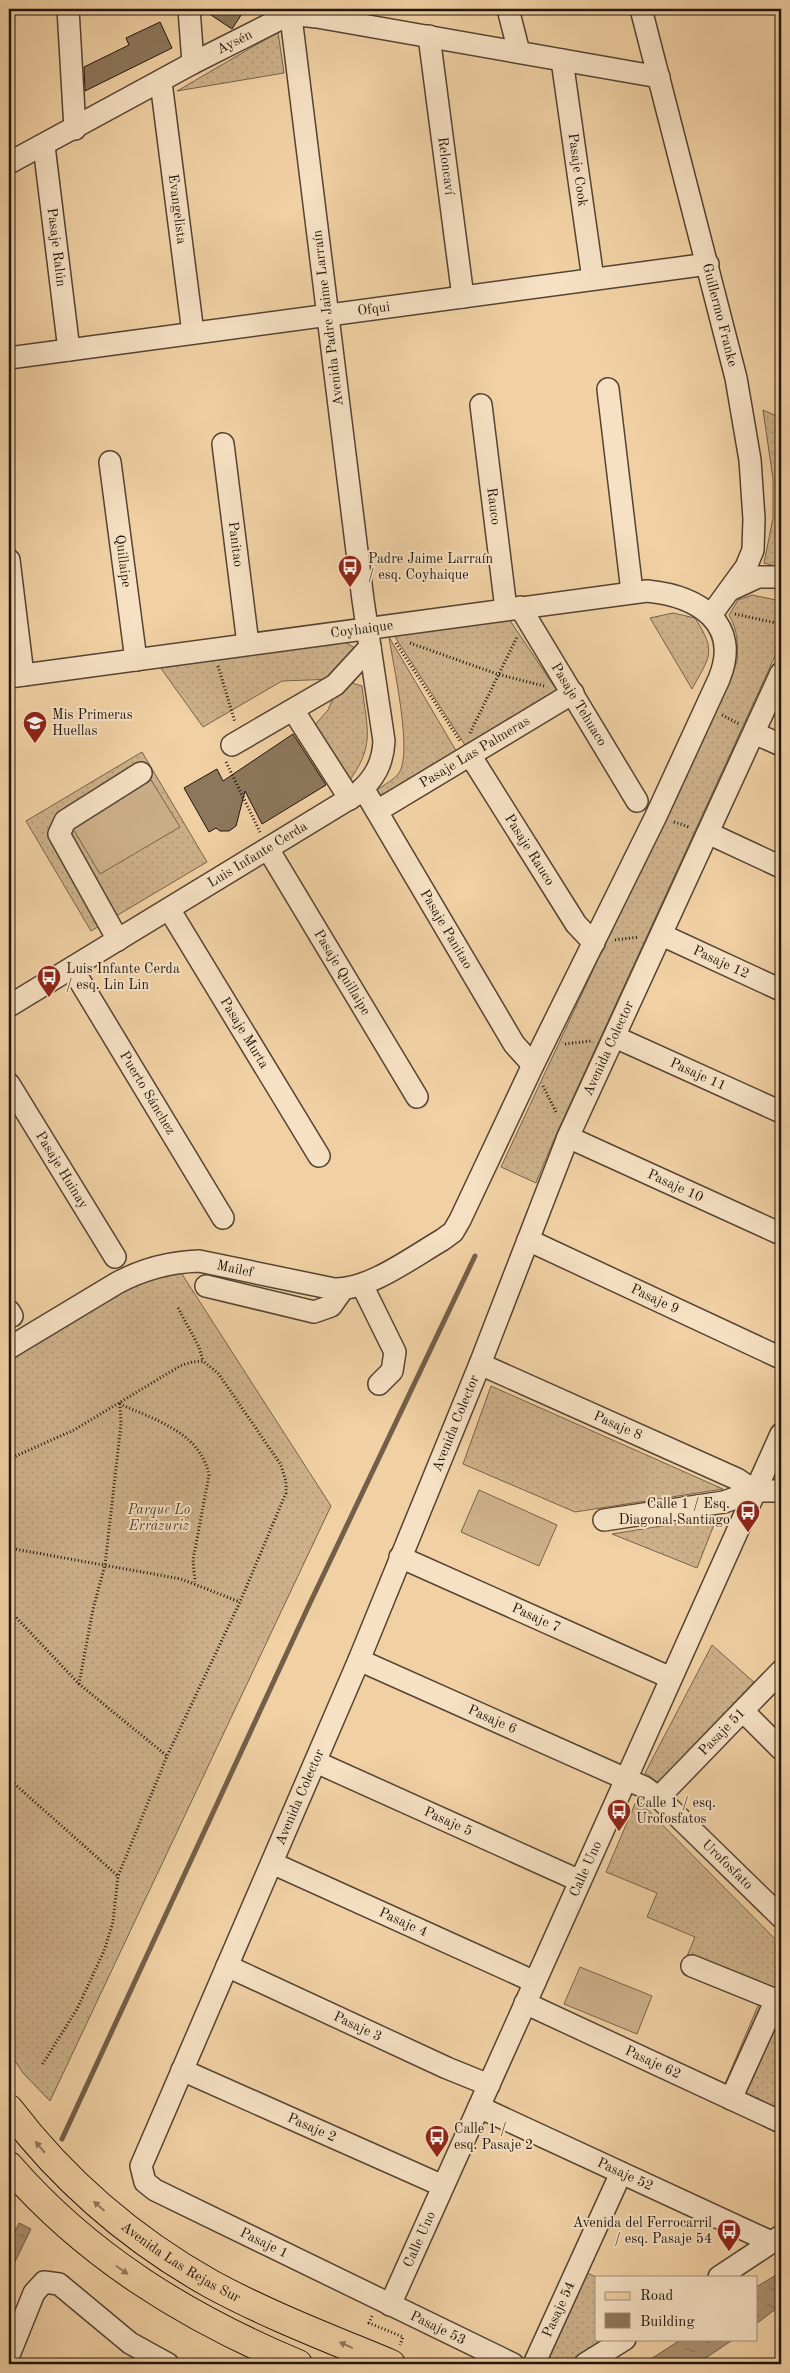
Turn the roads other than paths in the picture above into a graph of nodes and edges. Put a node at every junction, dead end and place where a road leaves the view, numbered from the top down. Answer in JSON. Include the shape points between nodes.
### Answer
{"nodes":[{"id":1,"x":68,"y":9,"type":"edge"},
{"id":2,"x":190,"y":9,"type":"edge"},
{"id":3,"x":508,"y":9,"type":"edge"},
{"id":4,"x":641,"y":9,"type":"edge"},
{"id":5,"x":290,"y":11,"type":"edge"},
{"id":6,"x":429,"y":36,"type":"junction"},
{"id":7,"x":519,"y":52,"type":"junction"},
{"id":8,"x":562,"y":60,"type":"junction"},
{"id":9,"x":193,"y":63,"type":"junction"},
{"id":10,"x":659,"y":77,"type":"junction"},
{"id":11,"x":161,"y":82,"type":"junction"},
{"id":12,"x":75,"y":129,"type":"junction"},
{"id":13,"x":44,"y":146,"type":"junction"},
{"id":14,"x":9,"y":163,"type":"edge"},
{"id":15,"x":708,"y":264,"type":"junction"},
{"id":16,"x":593,"y":280,"type":"junction"},
{"id":17,"x":463,"y":297,"type":"junction"},
{"id":18,"x":328,"y":315,"type":"junction"},
{"id":19,"x":193,"y":334,"type":"junction"},
{"id":20,"x":70,"y":350,"type":"junction"},
{"id":21,"x":9,"y":358,"type":"edge"},
{"id":22,"x":608,"y":389,"type":"dead end"},
{"id":23,"x":481,"y":405,"type":"dead end"},
{"id":24,"x":223,"y":444,"type":"dead end"},
{"id":25,"x":110,"y":462,"type":"dead end"},
{"id":26,"x":9,"y":560,"type":"edge"},
{"id":27,"x":781,"y":578,"type":"edge"},
{"id":28,"x":728,"y":591,"type":"junction"},
{"id":29,"x":632,"y":592,"type":"junction"},
{"id":30,"x":518,"y":611,"type":"junction"},
{"id":31,"x":713,"y":612,"type":"junction"},
{"id":32,"x":368,"y":637,"type":"junction"},
{"id":33,"x":248,"y":644,"type":"junction"},
{"id":34,"x":136,"y":660,"type":"junction"},
{"id":35,"x":781,"y":673,"type":"edge"},
{"id":36,"x":16,"y":676,"type":"edge"},
{"id":37,"x":573,"y":693,"type":"junction"},
{"id":38,"x":293,"y":710,"type":"junction"},
{"id":39,"x":754,"y":733,"type":"junction"},
{"id":40,"x":232,"y":745,"type":"dead end"},
{"id":41,"x":781,"y":745,"type":"edge"},
{"id":42,"x":466,"y":751,"type":"junction"},
{"id":43,"x":142,"y":773,"type":"dead end"},
{"id":44,"x":357,"y":794,"type":"junction"},
{"id":45,"x":637,"y":801,"type":"dead end"},
{"id":46,"x":377,"y":811,"type":"junction"},
{"id":47,"x":708,"y":833,"type":"junction"},
{"id":48,"x":268,"y":848,"type":"junction"},
{"id":49,"x":781,"y":867,"type":"edge"},
{"id":50,"x":169,"y":909,"type":"junction"},
{"id":51,"x":662,"y":935,"type":"junction"},
{"id":52,"x":118,"y":940,"type":"junction"},
{"id":53,"x":594,"y":943,"type":"junction"},
{"id":54,"x":72,"y":968,"type":"junction"},
{"id":55,"x":781,"y":990,"type":"edge"},
{"id":56,"x":9,"y":1006,"type":"edge"},
{"id":57,"x":615,"y":1037,"type":"junction"},
{"id":58,"x":538,"y":1056,"type":"junction"},
{"id":59,"x":9,"y":1084,"type":"edge"},
{"id":60,"x":417,"y":1097,"type":"dead end"},
{"id":61,"x":781,"y":1112,"type":"edge"},
{"id":62,"x":568,"y":1137,"type":"junction"},
{"id":63,"x":319,"y":1156,"type":"dead end"},
{"id":64,"x":223,"y":1218,"type":"dead end"},
{"id":65,"x":781,"y":1234,"type":"edge"},
{"id":66,"x":528,"y":1240,"type":"junction"},
{"id":67,"x":115,"y":1257,"type":"dead end"},
{"id":68,"x":206,"y":1286,"type":"dead end"},
{"id":69,"x":352,"y":1287,"type":"junction"},
{"id":70,"x":9,"y":1348,"type":"edge"},
{"id":71,"x":781,"y":1358,"type":"edge"},
{"id":72,"x":480,"y":1364,"type":"junction"},
{"id":73,"x":379,"y":1384,"type":"dead end"},
{"id":74,"x":781,"y":1434,"type":"edge"},
{"id":75,"x":781,"y":1491,"type":"edge"},
{"id":76,"x":755,"y":1492,"type":"junction"},
{"id":77,"x":604,"y":1520,"type":"dead end"},
{"id":78,"x":400,"y":1557,"type":"junction"},
{"id":79,"x":359,"y":1660,"type":"junction"},
{"id":80,"x":781,"y":1671,"type":"edge"},
{"id":81,"x":671,"y":1678,"type":"junction"},
{"id":82,"x":743,"y":1712,"type":"junction"},
{"id":83,"x":781,"y":1749,"type":"edge"},
{"id":84,"x":316,"y":1762,"type":"junction"},
{"id":85,"x":626,"y":1779,"type":"junction"},
{"id":86,"x":663,"y":1793,"type":"dead end"},
{"id":87,"x":272,"y":1863,"type":"junction"},
{"id":88,"x":580,"y":1881,"type":"junction"},
{"id":89,"x":781,"y":1917,"type":"edge"},
{"id":90,"x":228,"y":1966,"type":"junction"},
{"id":91,"x":692,"y":1966,"type":"dead end"},
{"id":92,"x":535,"y":1982,"type":"junction"},
{"id":93,"x":525,"y":2003,"type":"junction"},
{"id":94,"x":182,"y":2070,"type":"junction"},
{"id":95,"x":489,"y":2085,"type":"junction"},
{"id":96,"x":730,"y":2099,"type":"junction"},
{"id":97,"x":479,"y":2107,"type":"junction"},
{"id":98,"x":9,"y":2109,"type":"edge"},
{"id":99,"x":781,"y":2122,"type":"edge"},
{"id":100,"x":9,"y":2166,"type":"edge"},
{"id":101,"x":621,"y":2173,"type":"junction"},
{"id":102,"x":142,"y":2177,"type":"joint"},
{"id":103,"x":443,"y":2186,"type":"junction"},
{"id":104,"x":776,"y":2239,"type":"edge"},
{"id":105,"x":720,"y":2276,"type":"edge"},
{"id":106,"x":390,"y":2305,"type":"junction"},
{"id":107,"x":623,"y":2340,"type":"edge"},
{"id":108,"x":9,"y":2355,"type":"edge"},
{"id":109,"x":168,"y":2364,"type":"edge"},
{"id":110,"x":298,"y":2364,"type":"edge"},
{"id":111,"x":391,"y":2364,"type":"edge"},
{"id":112,"x":513,"y":2364,"type":"edge"},
{"id":113,"x":534,"y":2364,"type":"edge"},
{"id":114,"x":585,"y":2364,"type":"edge"}],
"edges":[{"from":1,"to":12,"type":"street"},
{"from":2,"to":9,"type":"street"},
{"from":3,"to":7,"type":"street"},
{"from":4,"to":10,"type":"street","name":"Guillermo Franke"},
{"from":5,"to":6,"type":"street"},
{"from":5,"to":9,"type":"street","name":"Aysén"},
{"from":5,"to":18,"type":"street","name":"Avenida Padre Jaime Larraín"},
{"from":6,"to":7,"type":"street"},
{"from":6,"to":17,"type":"street","name":"Reloncaví"},
{"from":7,"to":8,"type":"street"},
{"from":8,"to":10,"type":"street"},
{"from":8,"to":16,"type":"street","name":"Pasaje Cook"},
{"from":9,"to":11,"type":"street","name":"Aysén"},
{"from":10,"to":15,"type":"street","name":"Guillermo Franke"},
{"from":11,"to":12,"type":"street","name":"Aysén"},
{"from":11,"to":19,"type":"street","name":"Evangelista"},
{"from":12,"to":13,"type":"street","name":"Aysén"},
{"from":13,"to":14,"type":"street","name":"Aysén"},
{"from":13,"to":20,"type":"street","name":"Pasaje Ralún"},
{"from":15,"to":16,"type":"street","name":"Ofqui"},
{"from":15,"to":28,"type":"street","name":"Guillermo Franke","via":[[736,378],[750,460],[754,519],[750,560]]},
{"from":16,"to":17,"type":"street","name":"Ofqui"},
{"from":17,"to":18,"type":"street","name":"Ofqui"},
{"from":18,"to":19,"type":"street","name":"Ofqui"},
{"from":18,"to":32,"type":"street","name":"Avenida Padre Jaime Larraín"},
{"from":19,"to":20,"type":"street","name":"Ofqui"},
{"from":20,"to":21,"type":"street","name":"Ofqui"},
{"from":22,"to":29,"type":"street"},
{"from":23,"to":30,"type":"street","name":"Rauco"},
{"from":24,"to":33,"type":"street","name":"Panitao"},
{"from":25,"to":34,"type":"street","name":"Quillaipe"},
{"from":26,"to":36,"type":"street"},
{"from":27,"to":28,"type":"street","via":[[758,577]]},
{"from":28,"to":31,"type":"street","name":"Guillermo Franke"},
{"from":29,"to":30,"type":"street","name":"Coyhaique"},
{"from":29,"to":31,"type":"street","name":"Coyhaique","via":[[678,596]]},
{"from":30,"to":32,"type":"street","name":"Coyhaique"},
{"from":30,"to":37,"type":"street","name":"Pasaje Tehuaco"},
{"from":31,"to":53,"type":"street","via":[[723,634],[726,658],[723,669]]},
{"from":32,"to":33,"type":"street","name":"Coyhaique"},
{"from":32,"to":38,"type":"street","via":[[335,685]]},
{"from":32,"to":44,"type":"street","name":"Luis Infante Cerda","via":[[384,751],[378,770]]},
{"from":33,"to":34,"type":"street","name":"Coyhaique"},
{"from":34,"to":36,"type":"street","name":"Coyhaique"},
{"from":35,"to":39,"type":"street","name":"Avenida Colector"},
{"from":37,"to":42,"type":"street","name":"Pasaje Las Palmeras"},
{"from":37,"to":45,"type":"street","name":"Pasaje Tehuaco"},
{"from":38,"to":40,"type":"street"},
{"from":38,"to":44,"type":"street","name":"Pasaje Panitao"},
{"from":39,"to":41,"type":"street"},
{"from":39,"to":47,"type":"street","name":"Avenida Colector"},
{"from":42,"to":46,"type":"street","name":"Pasaje Las Palmeras"},
{"from":42,"to":53,"type":"street","name":"Pasaje Rauco","via":[[576,924]]},
{"from":43,"to":52,"type":"street","via":[[65,821],[59,834]]},
{"from":44,"to":46,"type":"street","name":"Pasaje Panitao"},
{"from":44,"to":48,"type":"street","name":"Luis Infante Cerda"},
{"from":46,"to":58,"type":"street","name":"Pasaje Panitao","via":[[514,1044]]},
{"from":47,"to":49,"type":"street"},
{"from":47,"to":51,"type":"street","name":"Avenida Colector"},
{"from":48,"to":50,"type":"street","name":"Luis Infante Cerda"},
{"from":48,"to":60,"type":"street","name":"Pasaje Quillaipe"},
{"from":50,"to":52,"type":"street","name":"Luis Infante Cerda"},
{"from":50,"to":63,"type":"street","name":"Pasaje Murta"},
{"from":51,"to":55,"type":"street","name":"Pasaje 12"},
{"from":51,"to":57,"type":"street","name":"Avenida Colector"},
{"from":52,"to":54,"type":"street","name":"Luis Infante Cerda"},
{"from":53,"to":58,"type":"street"},
{"from":54,"to":56,"type":"street","name":"Luis Infante Cerda"},
{"from":54,"to":64,"type":"street","name":"Puerto Sánchez"},
{"from":57,"to":61,"type":"street","name":"Pasaje 11"},
{"from":57,"to":62,"type":"street","name":"Avenida Colector"},
{"from":58,"to":69,"type":"street","via":[[452,1232]]},
{"from":59,"to":67,"type":"street","name":"Pasaje Huinay"},
{"from":62,"to":65,"type":"street","name":"Pasaje 10"},
{"from":62,"to":66,"type":"street","name":"Avenida Colector"},
{"from":66,"to":71,"type":"street","name":"Pasaje 9"},
{"from":66,"to":72,"type":"street","name":"Avenida Colector"},
{"from":68,"to":69,"type":"street","via":[[314,1312],[331,1306]]},
{"from":69,"to":70,"type":"street","name":"Mailef","via":[[334,1289],[199,1261],[167,1264],[129,1276]]},
{"from":69,"to":73,"type":"street","via":[[395,1352],[392,1371]]},
{"from":72,"to":76,"type":"street","name":"Pasaje 8","via":[[737,1479]]},
{"from":72,"to":78,"type":"street","name":"Avenida Colector"},
{"from":74,"to":76,"type":"street","name":"Calle Uno"},
{"from":75,"to":76,"type":"street"},
{"from":76,"to":77,"type":"street","via":[[724,1502]]},
{"from":76,"to":81,"type":"street","name":"Calle Uno"},
{"from":78,"to":79,"type":"street","name":"Avenida Colector"},
{"from":78,"to":81,"type":"street","name":"Pasaje 7"},
{"from":79,"to":84,"type":"street","name":"Avenida Colector"},
{"from":79,"to":85,"type":"street","name":"Pasaje 6"},
{"from":80,"to":82,"type":"street","name":"Pasaje 51"},
{"from":81,"to":85,"type":"street","name":"Calle Uno"},
{"from":82,"to":83,"type":"street"},
{"from":82,"to":86,"type":"street","name":"Pasaje 51"},
{"from":84,"to":87,"type":"street","name":"Avenida Colector"},
{"from":84,"to":88,"type":"street","name":"Pasaje 5"},
{"from":85,"to":88,"type":"street","name":"Calle Uno"},
{"from":85,"to":89,"type":"street","name":"Urofosfato","via":[[659,1798]]},
{"from":87,"to":90,"type":"street","name":"Avenida Colector"},
{"from":87,"to":92,"type":"street","name":"Pasaje 4"},
{"from":88,"to":92,"type":"street","name":"Calle Uno"},
{"from":90,"to":94,"type":"street","name":"Avenida Colector"},
{"from":90,"to":95,"type":"street","name":"Pasaje 3"},
{"from":91,"to":96,"type":"street","via":[[771,1998],[774,2004]]},
{"from":92,"to":93,"type":"street","name":"Calle Uno"},
{"from":93,"to":95,"type":"street","name":"Calle Uno"},
{"from":93,"to":96,"type":"street","name":"Pasaje 62"},
{"from":94,"to":102,"type":"street","name":"Avenida Colector","via":[[142,2160]]},
{"from":94,"to":103,"type":"street","name":"Pasaje 2"},
{"from":95,"to":97,"type":"street","name":"Calle Uno"},
{"from":96,"to":99,"type":"street","name":"Pasaje 62"},
{"from":97,"to":101,"type":"street","name":"Pasaje 52"},
{"from":97,"to":103,"type":"street","name":"Calle Uno"},
{"from":111,"to":98,"type":"main road","name":"Avenida Las Rejas Sur","one_way":true,"via":[[243,2300],[153,2248],[98,2206],[73,2182]]},
{"from":100,"to":110,"type":"main road","one_way":true,"via":[[57,2218],[147,2287],[212,2326]]},
{"from":101,"to":104,"type":"street","name":"Pasaje 52"},
{"from":101,"to":113,"type":"street","name":"Pasaje 54"},
{"from":102,"to":106,"type":"street","name":"Pasaje 1","via":[[155,2190]]},
{"from":103,"to":106,"type":"street","name":"Calle Uno"},
{"from":104,"to":105,"type":"street"},
{"from":106,"to":112,"type":"street","name":"Pasaje 53"},
{"from":107,"to":114,"type":"street"},
{"from":108,"to":109,"type":"street","via":[[34,2293],[44,2282],[59,2284],[130,2343]]}]}
